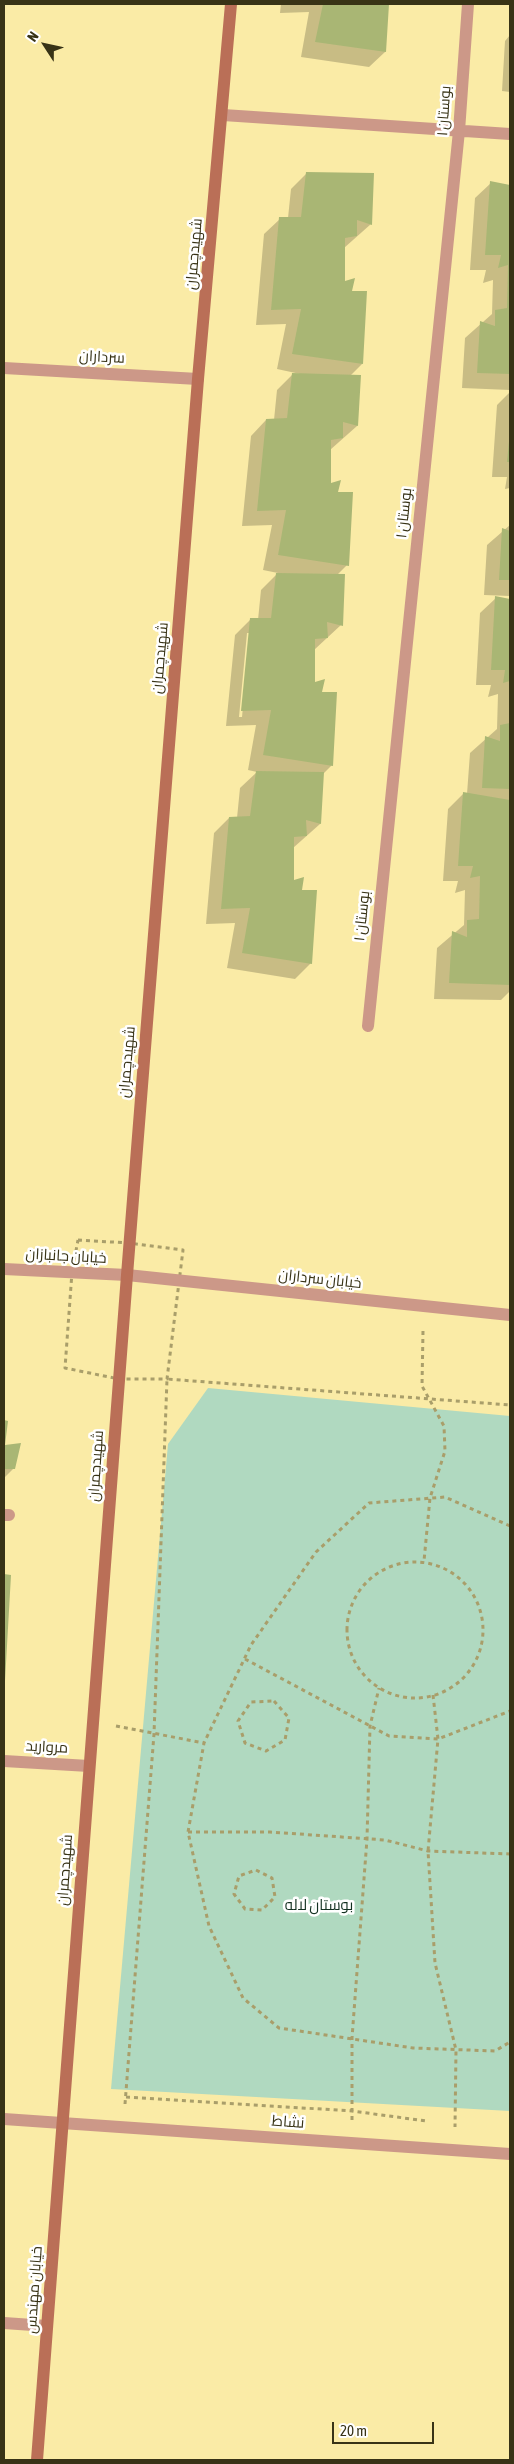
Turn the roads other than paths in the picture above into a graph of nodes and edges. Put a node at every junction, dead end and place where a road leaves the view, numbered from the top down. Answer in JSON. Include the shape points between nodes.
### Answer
{"nodes":[{"id":1,"x":231,"y":4,"type":"edge"},
{"id":2,"x":468,"y":4,"type":"edge"},
{"id":3,"x":223,"y":115,"type":"junction"},
{"id":4,"x":459,"y":131,"type":"junction"},
{"id":5,"x":510,"y":134,"type":"edge"},
{"id":6,"x":4,"y":368,"type":"edge"},
{"id":7,"x":198,"y":379,"type":"junction"},
{"id":8,"x":368,"y":1026,"type":"dead end"},
{"id":9,"x":4,"y":1270,"type":"edge"},
{"id":10,"x":127,"y":1275,"type":"junction"},
{"id":11,"x":510,"y":1315,"type":"edge"},
{"id":12,"x":4,"y":1761,"type":"edge"},
{"id":13,"x":89,"y":1766,"type":"junction"},
{"id":14,"x":4,"y":2119,"type":"edge"},
{"id":15,"x":62,"y":2123,"type":"junction"},
{"id":16,"x":510,"y":2154,"type":"edge"},
{"id":17,"x":4,"y":2323,"type":"edge"},
{"id":18,"x":47,"y":2326,"type":"junction"},
{"id":19,"x":37,"y":2460,"type":"edge"}],
"edges":[{"from":1,"to":3,"type":"street","name":"شهیدچمران"},
{"from":2,"to":4,"type":"street","name":"بوستان ۱"},
{"from":3,"to":4,"type":"street"},
{"from":3,"to":7,"type":"street","name":"شهیدچمران"},
{"from":4,"to":5,"type":"street"},
{"from":4,"to":8,"type":"street","name":"بوستان ۱"},
{"from":6,"to":7,"type":"street","name":"سرداران"},
{"from":7,"to":10,"type":"street","name":"شهیدچمران"},
{"from":9,"to":10,"type":"street","name":"خیابان جانبازان"},
{"from":10,"to":11,"type":"street","name":"خیابان سرداران"},
{"from":10,"to":13,"type":"street","name":"شهیدچمران"},
{"from":12,"to":13,"type":"street","name":"مروارید"},
{"from":13,"to":15,"type":"street","name":"شهیدچمران"},
{"from":14,"to":15,"type":"street","name":"نشاط"},
{"from":15,"to":16,"type":"street","name":"نشاط"},
{"from":15,"to":18,"type":"street","name":"خیابان مهندس"},
{"from":17,"to":18,"type":"street"},
{"from":18,"to":19,"type":"street","name":"خیابان مهندس"}]}
